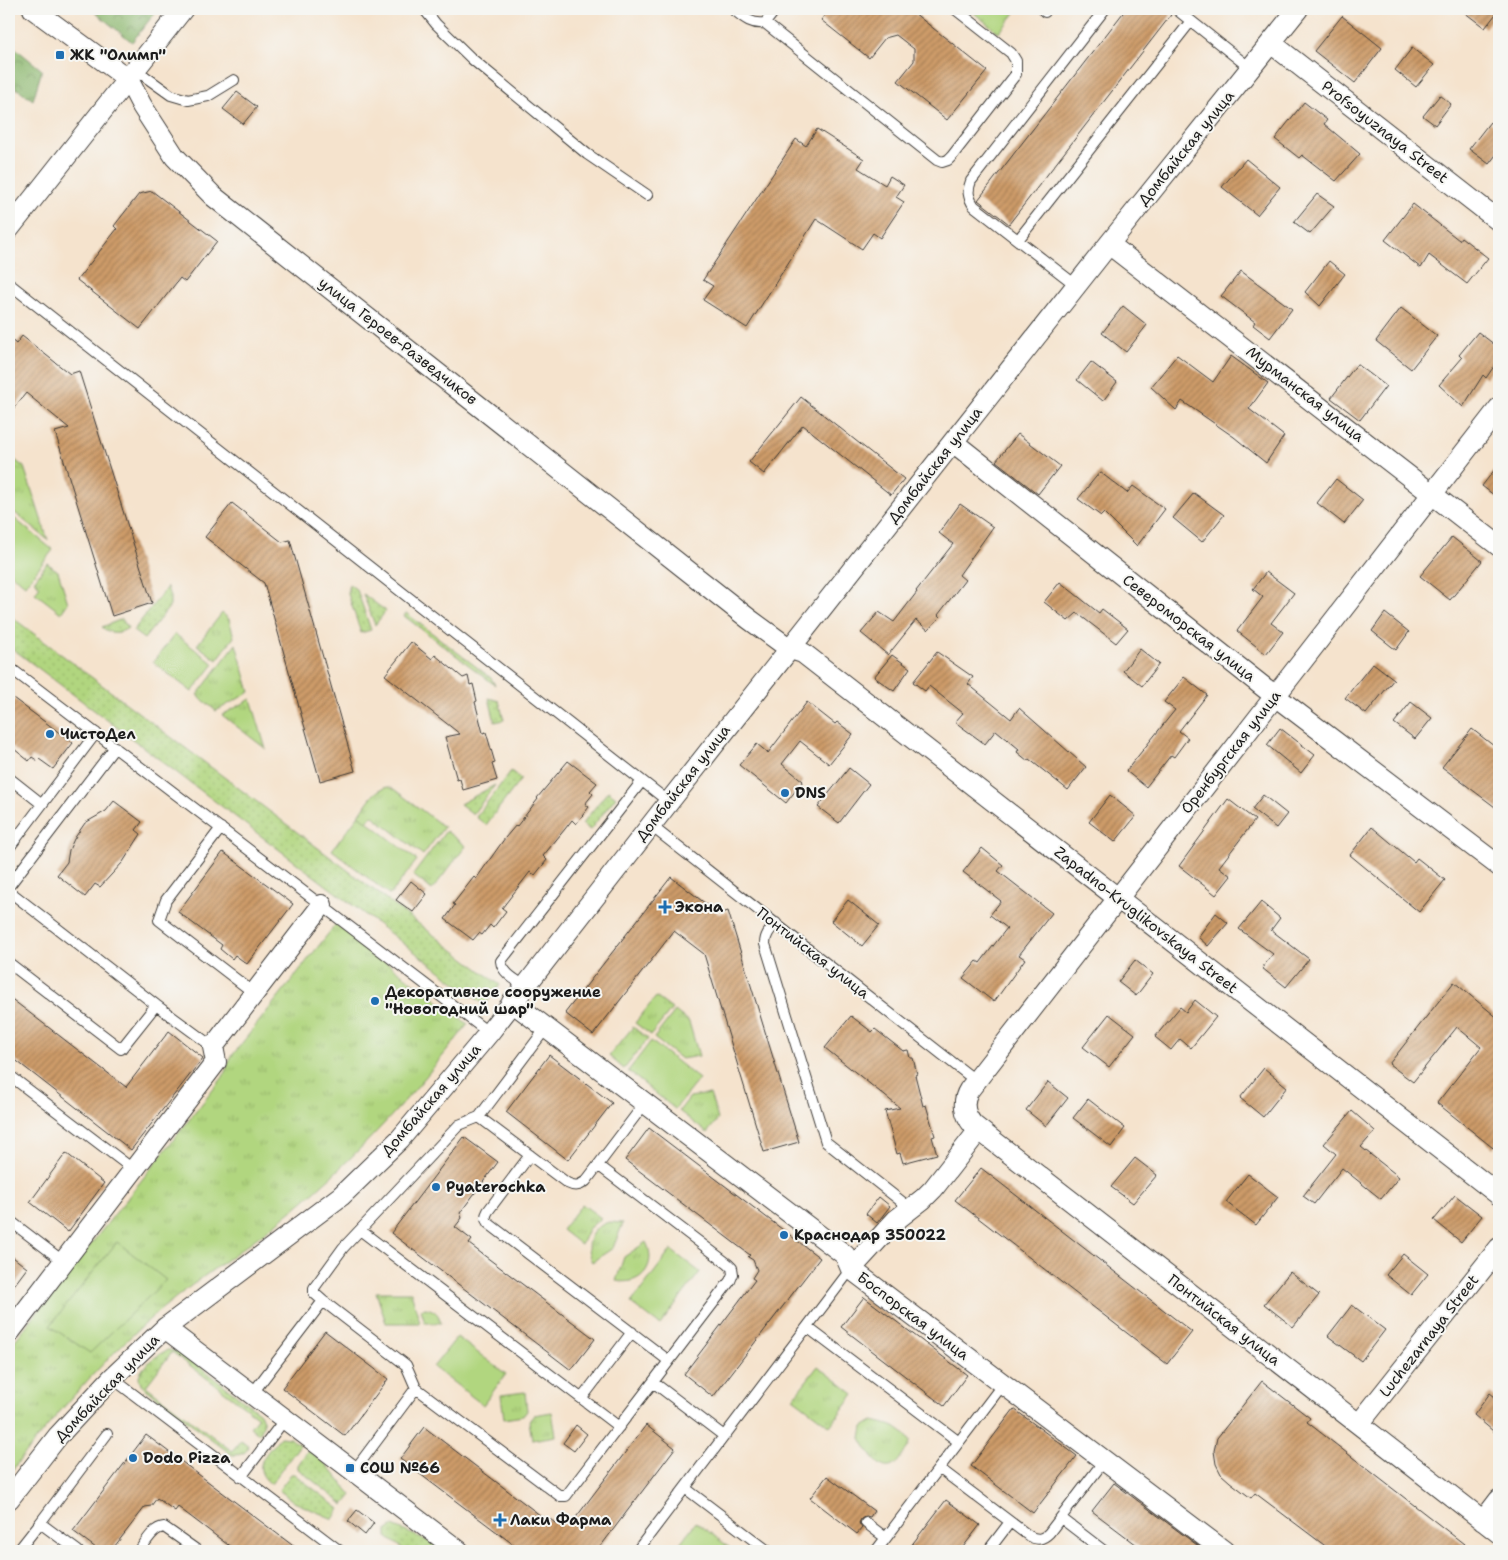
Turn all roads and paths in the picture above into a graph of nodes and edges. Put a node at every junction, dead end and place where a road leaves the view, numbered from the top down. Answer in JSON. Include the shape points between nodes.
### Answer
{"nodes":[{"id":1,"x":33,"y":9,"type":"edge"},
{"id":2,"x":183,"y":9,"type":"edge"},
{"id":3,"x":424,"y":9,"type":"edge"},
{"id":4,"x":733,"y":9,"type":"edge"},
{"id":5,"x":776,"y":9,"type":"edge"},
{"id":6,"x":955,"y":9,"type":"edge"},
{"id":7,"x":1105,"y":9,"type":"edge"},
{"id":8,"x":1176,"y":9,"type":"edge"},
{"id":9,"x":1298,"y":9,"type":"edge"},
{"id":10,"x":1191,"y":21,"type":"junction"},
{"id":11,"x":765,"y":23,"type":"junction"},
{"id":12,"x":1271,"y":43,"type":"junction"},
{"id":13,"x":1250,"y":68,"type":"junction"},
{"id":14,"x":132,"y":75,"type":"junction"},
{"id":15,"x":234,"y":80,"type":"dead end"},
{"id":16,"x":647,"y":195,"type":"dead end"},
{"id":17,"x":1499,"y":221,"type":"edge"},
{"id":18,"x":9,"y":229,"type":"edge"},
{"id":19,"x":1018,"y":240,"type":"junction"},
{"id":20,"x":1109,"y":244,"type":"junction"},
{"id":21,"x":12,"y":286,"type":"dead end"},
{"id":22,"x":1077,"y":286,"type":"junction"},
{"id":23,"x":1499,"y":408,"type":"edge"},
{"id":24,"x":953,"y":442,"type":"junction"},
{"id":25,"x":1433,"y":493,"type":"junction"},
{"id":26,"x":1499,"y":546,"type":"edge"},
{"id":27,"x":790,"y":649,"type":"junction"},
{"id":28,"x":9,"y":667,"type":"edge"},
{"id":29,"x":1275,"y":696,"type":"junction"},
{"id":30,"x":96,"y":733,"type":"junction"},
{"id":31,"x":115,"y":747,"type":"junction"},
{"id":32,"x":9,"y":778,"type":"edge"},
{"id":33,"x":642,"y":781,"type":"junction"},
{"id":34,"x":668,"y":802,"type":"junction"},
{"id":35,"x":42,"y":804,"type":"junction"},
{"id":36,"x":650,"y":825,"type":"junction"},
{"id":37,"x":221,"y":828,"type":"junction"},
{"id":38,"x":9,"y":848,"type":"edge"},
{"id":39,"x":1499,"y":866,"type":"edge"},
{"id":40,"x":9,"y":886,"type":"edge"},
{"id":41,"x":9,"y":891,"type":"edge"},
{"id":42,"x":1118,"y":898,"type":"junction"},
{"id":43,"x":322,"y":904,"type":"junction"},
{"id":44,"x":776,"y":923,"type":"junction"},
{"id":45,"x":9,"y":963,"type":"edge"},
{"id":46,"x":524,"y":986,"type":"junction"},
{"id":47,"x":254,"y":993,"type":"junction"},
{"id":48,"x":512,"y":1002,"type":"junction"},
{"id":49,"x":156,"y":1004,"type":"junction"},
{"id":50,"x":546,"y":1028,"type":"junction"},
{"id":51,"x":489,"y":1033,"type":"junction"},
{"id":52,"x":213,"y":1047,"type":"junction"},
{"id":53,"x":9,"y":1075,"type":"edge"},
{"id":54,"x":970,"y":1089,"type":"junction"},
{"id":55,"x":645,"y":1103,"type":"junction"},
{"id":56,"x":479,"y":1117,"type":"junction"},
{"id":57,"x":979,"y":1130,"type":"junction"},
{"id":58,"x":530,"y":1156,"type":"junction"},
{"id":59,"x":598,"y":1165,"type":"junction"},
{"id":60,"x":134,"y":1170,"type":"junction"},
{"id":61,"x":1499,"y":1194,"type":"edge"},
{"id":62,"x":911,"y":1209,"type":"junction"},
{"id":63,"x":9,"y":1220,"type":"edge"},
{"id":64,"x":360,"y":1230,"type":"junction"},
{"id":65,"x":1499,"y":1248,"type":"edge"},
{"id":66,"x":64,"y":1262,"type":"junction"},
{"id":67,"x":851,"y":1269,"type":"junction"},
{"id":68,"x":323,"y":1301,"type":"junction"},
{"id":69,"x":807,"y":1327,"type":"junction"},
{"id":70,"x":165,"y":1328,"type":"junction"},
{"id":71,"x":632,"y":1332,"type":"junction"},
{"id":72,"x":9,"y":1333,"type":"edge"},
{"id":73,"x":669,"y":1361,"type":"junction"},
{"id":74,"x":112,"y":1378,"type":"junction"},
{"id":75,"x":653,"y":1382,"type":"junction"},
{"id":76,"x":1003,"y":1384,"type":"junction"},
{"id":77,"x":416,"y":1388,"type":"junction"},
{"id":78,"x":252,"y":1394,"type":"junction"},
{"id":79,"x":582,"y":1398,"type":"junction"},
{"id":80,"x":285,"y":1419,"type":"junction"},
{"id":81,"x":1359,"y":1424,"type":"junction"},
{"id":82,"x":619,"y":1426,"type":"junction"},
{"id":83,"x":107,"y":1434,"type":"dead end"},
{"id":84,"x":724,"y":1436,"type":"junction"},
{"id":85,"x":959,"y":1442,"type":"junction"},
{"id":86,"x":1104,"y":1461,"type":"junction"},
{"id":87,"x":939,"y":1468,"type":"junction"},
{"id":88,"x":354,"y":1471,"type":"junction"},
{"id":89,"x":242,"y":1477,"type":"junction"},
{"id":90,"x":684,"y":1488,"type":"junction"},
{"id":91,"x":9,"y":1499,"type":"edge"},
{"id":92,"x":1499,"y":1500,"type":"edge"},
{"id":93,"x":1060,"y":1518,"type":"junction"},
{"id":94,"x":1483,"y":1521,"type":"junction"},
{"id":95,"x":40,"y":1522,"type":"junction"},
{"id":96,"x":866,"y":1522,"type":"dead end"},
{"id":97,"x":1010,"y":1522,"type":"junction"},
{"id":98,"x":1499,"y":1533,"type":"edge"},
{"id":99,"x":886,"y":1538,"type":"junction"},
{"id":100,"x":18,"y":1551,"type":"edge"},
{"id":101,"x":78,"y":1551,"type":"edge"},
{"id":102,"x":139,"y":1551,"type":"edge"},
{"id":103,"x":198,"y":1551,"type":"edge"},
{"id":104,"x":340,"y":1551,"type":"edge"},
{"id":105,"x":459,"y":1551,"type":"edge"},
{"id":106,"x":637,"y":1551,"type":"edge"},
{"id":107,"x":768,"y":1551,"type":"edge"},
{"id":108,"x":876,"y":1551,"type":"edge"},
{"id":109,"x":988,"y":1551,"type":"edge"},
{"id":110,"x":1104,"y":1551,"type":"edge"},
{"id":111,"x":1224,"y":1551,"type":"edge"}],
"edges":[{"from":1,"to":14,"type":"street","name":"улица Героев-Разведчиков"},
{"from":2,"to":14,"type":"street"},
{"from":3,"to":16,"type":"lane","via":[[472,59],[587,154]]},
{"from":4,"to":11,"type":"lane","via":[[751,22]]},
{"from":5,"to":11,"type":"lane"},
{"from":6,"to":11,"type":"lane","via":[[1011,53],[1016,61],[1016,74],[952,156],[942,162]]},
{"from":7,"to":19,"type":"lane","via":[[971,181],[969,199],[974,206]]},
{"from":8,"to":10,"type":"lane"},
{"from":9,"to":12,"type":"street","name":"Домбайская улица"},
{"from":10,"to":13,"type":"lane"},
{"from":10,"to":19,"type":"lane"},
{"from":12,"to":13,"type":"street","name":"Домбайская улица"},
{"from":12,"to":17,"type":"street","name":"Profsoyuznaya Street"},
{"from":13,"to":20,"type":"street","name":"Домбайская улица"},
{"from":14,"to":15,"type":"lane","via":[[188,100],[208,96]]},
{"from":14,"to":18,"type":"street"},
{"from":14,"to":27,"type":"street","name":"улица Героев-Разведчиков","via":[[144,110],[176,156],[214,196]]},
{"from":19,"to":22,"type":"lane"},
{"from":20,"to":22,"type":"street","name":"Домбайская улица"},
{"from":20,"to":25,"type":"street","name":"Мурманская улица"},
{"from":21,"to":33,"type":"lane"},
{"from":22,"to":24,"type":"street","name":"Домбайская улица"},
{"from":23,"to":25,"type":"street","name":"Оренбургская улица"},
{"from":24,"to":27,"type":"street","name":"Домбайская улица"},
{"from":24,"to":29,"type":"street","name":"Североморская улица"},
{"from":25,"to":26,"type":"street","name":"Мурманская улица"},
{"from":25,"to":29,"type":"street","name":"Оренбургская улица"},
{"from":27,"to":34,"type":"street","name":"Домбайская улица"},
{"from":27,"to":42,"type":"street","name":"Zapadno-Kruglikovskaya Street","via":[[803,653]]},
{"from":28,"to":30,"type":"lane"},
{"from":29,"to":39,"type":"street","name":"Североморская улица"},
{"from":29,"to":42,"type":"street","name":"Оренбургская улица"},
{"from":30,"to":31,"type":"lane"},
{"from":30,"to":35,"type":"lane"},
{"from":31,"to":37,"type":"lane"},
{"from":31,"to":40,"type":"lane"},
{"from":32,"to":35,"type":"lane"},
{"from":33,"to":34,"type":"lane"},
{"from":33,"to":46,"type":"lane","via":[[501,961],[505,971]]},
{"from":34,"to":36,"type":"street","name":"Домбайская улица"},
{"from":35,"to":38,"type":"lane"},
{"from":36,"to":44,"type":"lane","name":"Понтийская улица"},
{"from":36,"to":46,"type":"street","name":"Домбайская улица"},
{"from":37,"to":43,"type":"lane"},
{"from":37,"to":47,"type":"lane","via":[[166,900],[159,920]]},
{"from":41,"to":49,"type":"lane"},
{"from":42,"to":54,"type":"street","name":"Оренбургская улица"},
{"from":42,"to":61,"type":"street","name":"Zapadno-Kruglikovskaya Street"},
{"from":43,"to":47,"type":"street"},
{"from":43,"to":51,"type":"lane"},
{"from":44,"to":54,"type":"lane","name":"Понтийская улица"},
{"from":44,"to":62,"type":"lane","via":[[765,944],[826,1142]]},
{"from":45,"to":49,"type":"lane","via":[[121,1049]]},
{"from":46,"to":48,"type":"street","name":"Домбайская улица"},
{"from":47,"to":52,"type":"street"},
{"from":48,"to":50,"type":"street","name":"Боспорская улица"},
{"from":48,"to":51,"type":"street","name":"Домбайская улица"},
{"from":49,"to":52,"type":"lane"},
{"from":50,"to":55,"type":"street","name":"Боспорская улица"},
{"from":50,"to":56,"type":"lane"},
{"from":51,"to":70,"type":"street","name":"Домбайская улица","via":[[400,1139],[341,1196]]},
{"from":52,"to":60,"type":"street","via":[[216,1062]]},
{"from":53,"to":60,"type":"lane"},
{"from":54,"to":57,"type":"street","name":"Понтийская улица","via":[[964,1106],[968,1120]]},
{"from":55,"to":59,"type":"lane"},
{"from":55,"to":67,"type":"street","name":"Боспорская улица","via":[[845,1255]]},
{"from":56,"to":58,"type":"lane"},
{"from":56,"to":64,"type":"lane","via":[[459,1125]]},
{"from":57,"to":62,"type":"street","via":[[933,1189]]},
{"from":57,"to":81,"type":"street","name":"Понтийская улица"},
{"from":58,"to":59,"type":"lane","via":[[572,1186],[586,1181]]},
{"from":58,"to":71,"type":"lane","via":[[488,1211],[486,1220]]},
{"from":59,"to":73,"type":"lane","via":[[732,1268],[734,1274],[730,1281]]},
{"from":60,"to":66,"type":"street"},
{"from":62,"to":67,"type":"street","via":[[896,1220]]},
{"from":63,"to":66,"type":"lane"},
{"from":64,"to":68,"type":"lane","via":[[314,1288],[314,1293]]},
{"from":64,"to":79,"type":"lane"},
{"from":65,"to":81,"type":"street","name":"Luchezarnaya Street"},
{"from":66,"to":72,"type":"street"},
{"from":67,"to":69,"type":"lane"},
{"from":67,"to":76,"type":"street","name":"Боспорская улица"},
{"from":68,"to":77,"type":"lane","via":[[406,1364]]},
{"from":68,"to":78,"type":"lane"},
{"from":69,"to":84,"type":"lane"},
{"from":69,"to":85,"type":"lane"},
{"from":70,"to":74,"type":"street","name":"Домбайская улица"},
{"from":70,"to":78,"type":"street"},
{"from":71,"to":73,"type":"lane"},
{"from":71,"to":79,"type":"lane"},
{"from":73,"to":75,"type":"lane"},
{"from":74,"to":89,"type":"lane"},
{"from":74,"to":91,"type":"street","name":"Домбайская улица","via":[[58,1436]]},
{"from":75,"to":82,"type":"lane"},
{"from":75,"to":84,"type":"lane"},
{"from":76,"to":85,"type":"lane"},
{"from":76,"to":86,"type":"street","name":"Боспорская улица"},
{"from":77,"to":82,"type":"lane","via":[[560,1496],[566,1496]]},
{"from":77,"to":88,"type":"lane"},
{"from":78,"to":80,"type":"street"},
{"from":79,"to":82,"type":"lane"},
{"from":80,"to":88,"type":"street"},
{"from":80,"to":89,"type":"lane"},
{"from":81,"to":94,"type":"street","name":"Понтийская улица"},
{"from":83,"to":95,"type":"lane"},
{"from":84,"to":90,"type":"lane"},
{"from":85,"to":87,"type":"lane"},
{"from":86,"to":93,"type":"lane"},
{"from":86,"to":111,"type":"street","name":"Боспорская улица"},
{"from":87,"to":97,"type":"lane"},
{"from":87,"to":99,"type":"lane"},
{"from":88,"to":105,"type":"street"},
{"from":89,"to":104,"type":"lane"},
{"from":90,"to":106,"type":"lane"},
{"from":90,"to":107,"type":"lane"},
{"from":92,"to":94,"type":"street"},
{"from":93,"to":97,"type":"lane","via":[[1044,1538],[1036,1539]]},
{"from":93,"to":110,"type":"lane"},
{"from":94,"to":98,"type":"street","name":"Понтийская улица"},
{"from":95,"to":100,"type":"lane"},
{"from":95,"to":101,"type":"lane"},
{"from":96,"to":99,"type":"lane"},
{"from":97,"to":109,"type":"lane"},
{"from":99,"to":108,"type":"lane"},
{"from":102,"to":103,"type":"lane","via":[[158,1527],[164,1527]]}]}
